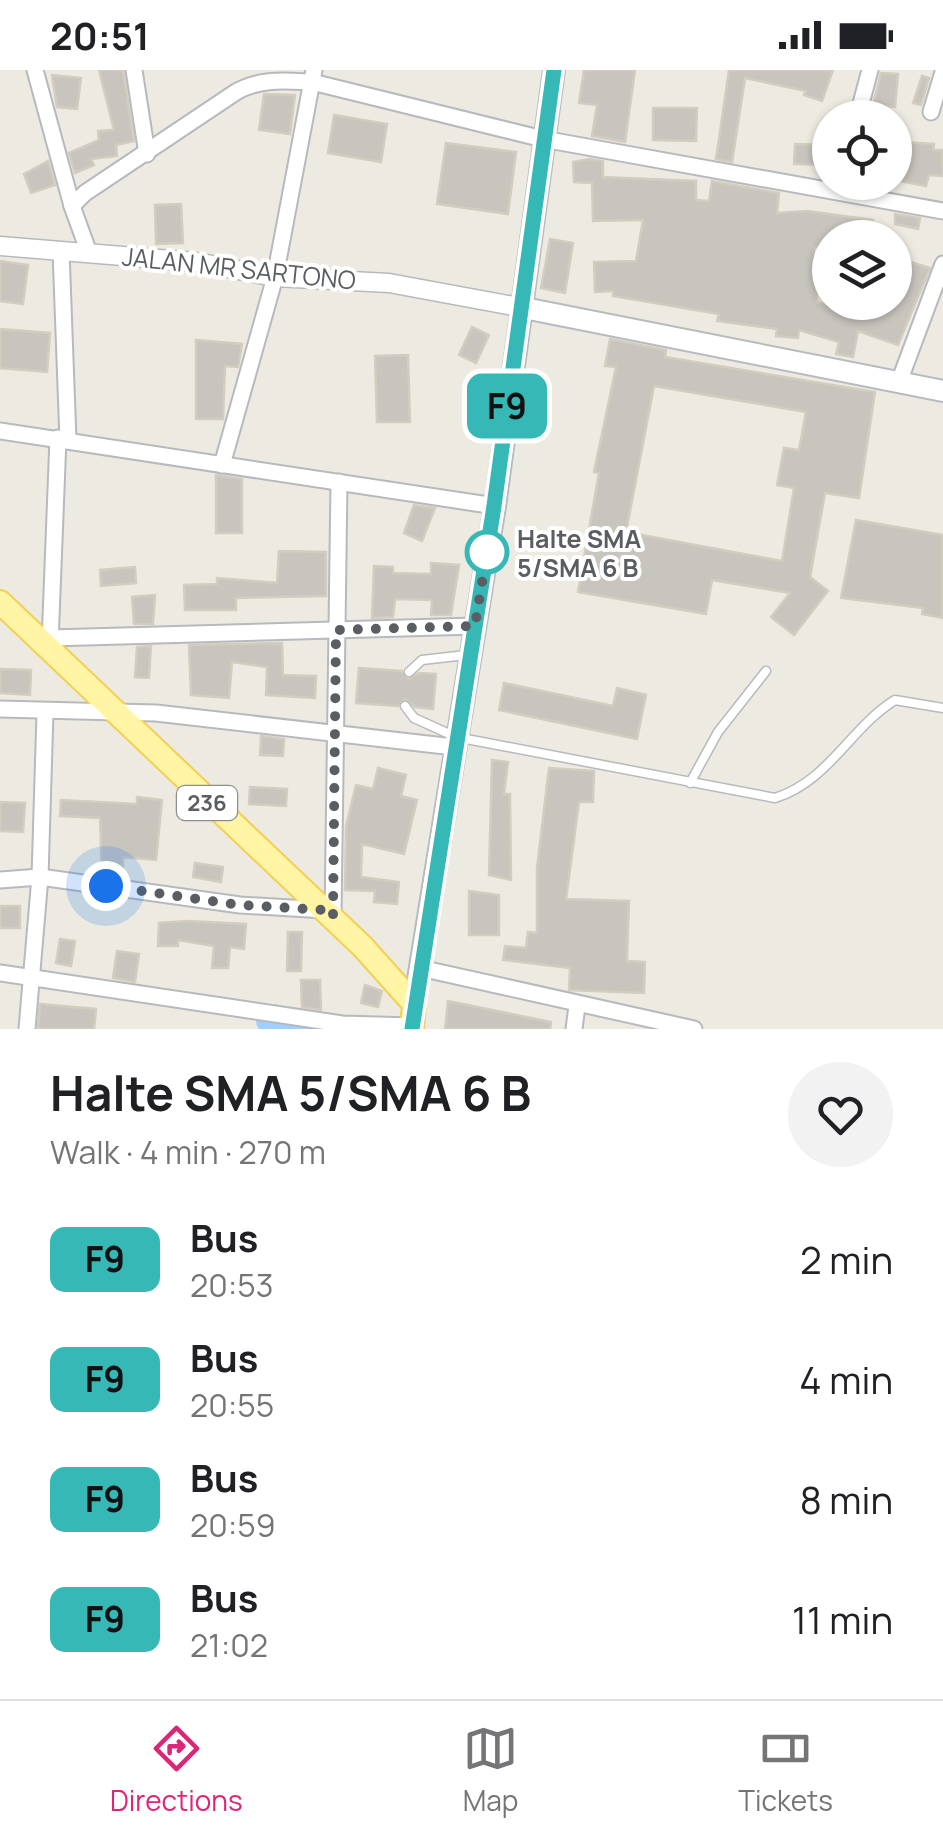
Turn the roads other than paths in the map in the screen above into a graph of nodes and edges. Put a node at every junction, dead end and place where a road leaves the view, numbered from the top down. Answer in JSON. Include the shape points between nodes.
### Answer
{"nodes":[{"id":1,"x":35,"y":70,"type":"edge"},
{"id":2,"x":134,"y":70,"type":"edge"},
{"id":3,"x":554,"y":70,"type":"edge"},
{"id":4,"x":870,"y":70,"type":"edge"},
{"id":5,"x":943,"y":72,"type":"edge"},
{"id":6,"x":313,"y":76,"type":"edge"},
{"id":7,"x":862,"y":100,"type":"edge"},
{"id":8,"x":931,"y":112,"type":"dead end"},
{"id":9,"x":543,"y":138,"type":"junction"},
{"id":10,"x":147,"y":154,"type":"junction"},
{"id":11,"x":72,"y":206,"type":"junction"},
{"id":12,"x":943,"y":211,"type":"edge"},
{"id":13,"x":8,"y":247,"type":"edge"},
{"id":14,"x":61,"y":251,"type":"junction"},
{"id":15,"x":88,"y":253,"type":"junction"},
{"id":16,"x":943,"y":264,"type":"edge"},
{"id":17,"x":276,"y":278,"type":"junction"},
{"id":18,"x":518,"y":307,"type":"junction"},
{"id":19,"x":899,"y":382,"type":"junction"},
{"id":20,"x":943,"y":391,"type":"edge"},
{"id":21,"x":0,"y":430,"type":"edge"},
{"id":22,"x":63,"y":439,"type":"junction"},
{"id":23,"x":222,"y":465,"type":"junction"},
{"id":24,"x":339,"y":482,"type":"junction"},
{"id":25,"x":494,"y":506,"type":"junction"},
{"id":26,"x":0,"y":602,"type":"edge"},
{"id":27,"x":475,"y":626,"type":"junction"},
{"id":28,"x":336,"y":630,"type":"junction"},
{"id":29,"x":50,"y":643,"type":"junction"},
{"id":30,"x":470,"y":655,"type":"junction"},
{"id":31,"x":766,"y":671,"type":"dead end"},
{"id":32,"x":409,"y":672,"type":"dead end"},
{"id":33,"x":405,"y":706,"type":"dead end"},
{"id":34,"x":943,"y":708,"type":"edge"},
{"id":35,"x":0,"y":709,"type":"edge"},
{"id":36,"x":45,"y":713,"type":"junction"},
{"id":37,"x":115,"y":714,"type":"junction"},
{"id":38,"x":334,"y":730,"type":"junction"},
{"id":39,"x":455,"y":742,"type":"junction"},
{"id":40,"x":690,"y":783,"type":"junction"},
{"id":41,"x":40,"y":877,"type":"junction"},
{"id":42,"x":0,"y":880,"type":"edge"},
{"id":43,"x":329,"y":913,"type":"junction"},
{"id":44,"x":420,"y":968,"type":"junction"},
{"id":45,"x":0,"y":973,"type":"edge"},
{"id":46,"x":33,"y":979,"type":"junction"},
{"id":47,"x":577,"y":1006,"type":"junction"},
{"id":48,"x":413,"y":1020,"type":"edge"},
{"id":49,"x":27,"y":1029,"type":"edge"},
{"id":50,"x":574,"y":1029,"type":"edge"},
{"id":51,"x":694,"y":1029,"type":"edge"}],
"edges":[{"from":1,"to":11,"type":"street"},
{"from":2,"to":10,"type":"street"},
{"from":3,"to":9,"type":"main road"},
{"from":4,"to":7,"type":"street"},
{"from":5,"to":8,"type":"street"},
{"from":6,"to":9,"type":"street"},
{"from":6,"to":10,"type":"street","via":[[249,85]]},
{"from":6,"to":17,"type":"street"},
{"from":9,"to":12,"type":"street"},
{"from":9,"to":18,"type":"main road"},
{"from":10,"to":11,"type":"street"},
{"from":11,"to":15,"type":"street"},
{"from":13,"to":14,"type":"street","name":"JALAN MR SARTONO"},
{"from":14,"to":15,"type":"street","name":"JALAN MR SARTONO"},
{"from":14,"to":22,"type":"street"},
{"from":15,"to":17,"type":"street","name":"JALAN MR SARTONO","via":[[196,262]]},
{"from":16,"to":19,"type":"street"},
{"from":17,"to":18,"type":"street","name":"JALAN MR SARTONO","via":[[389,284]]},
{"from":17,"to":23,"type":"street"},
{"from":18,"to":19,"type":"main road"},
{"from":18,"to":25,"type":"main road"},
{"from":19,"to":20,"type":"main road"},
{"from":21,"to":22,"type":"street"},
{"from":22,"to":23,"type":"street"},
{"from":22,"to":29,"type":"street"},
{"from":23,"to":24,"type":"street"},
{"from":24,"to":25,"type":"street"},
{"from":24,"to":28,"type":"street"},
{"from":25,"to":27,"type":"main road"},
{"from":26,"to":29,"type":"main road","number":"236"},
{"from":27,"to":28,"type":"street"},
{"from":27,"to":30,"type":"main road"},
{"from":28,"to":29,"type":"street"},
{"from":28,"to":38,"type":"street"},
{"from":29,"to":37,"type":"main road","number":"236"},
{"from":30,"to":32,"type":"lane","via":[[422,660]]},
{"from":30,"to":39,"type":"main road"},
{"from":31,"to":40,"type":"lane","via":[[718,732]]},
{"from":33,"to":39,"type":"lane"},
{"from":34,"to":40,"type":"lane","via":[[895,700],[828,766],[775,798]]},
{"from":35,"to":36,"type":"street"},
{"from":36,"to":37,"type":"street"},
{"from":36,"to":41,"type":"street"},
{"from":37,"to":38,"type":"street"},
{"from":37,"to":43,"type":"main road","number":"236"},
{"from":38,"to":39,"type":"street"},
{"from":38,"to":43,"type":"street"},
{"from":39,"to":40,"type":"lane"},
{"from":39,"to":44,"type":"main road"},
{"from":41,"to":42,"type":"street"},
{"from":41,"to":43,"type":"street"},
{"from":41,"to":46,"type":"street"},
{"from":43,"to":48,"type":"main road","number":"236"},
{"from":44,"to":47,"type":"street"},
{"from":44,"to":48,"type":"main road"},
{"from":45,"to":46,"type":"street"},
{"from":46,"to":48,"type":"street","via":[[342,1024]]},
{"from":46,"to":49,"type":"street"},
{"from":47,"to":50,"type":"street"},
{"from":47,"to":51,"type":"street"}]}
